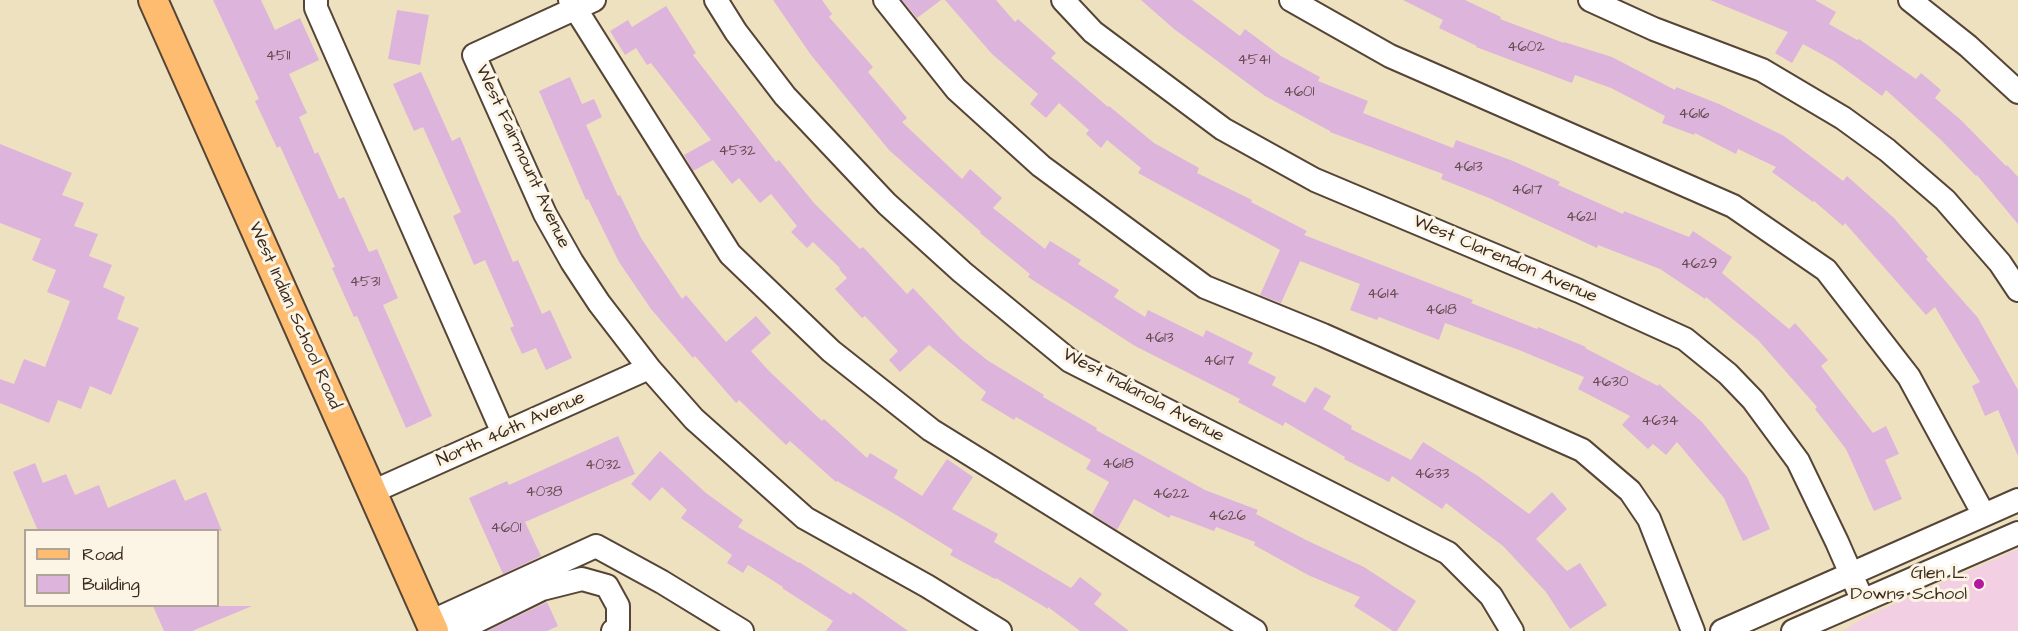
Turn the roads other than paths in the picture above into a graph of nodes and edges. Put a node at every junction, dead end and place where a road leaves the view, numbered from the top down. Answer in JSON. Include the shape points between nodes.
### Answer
{"nodes":[{"id":1,"x":153,"y":0,"type":"edge"},
{"id":2,"x":316,"y":0,"type":"edge"},
{"id":3,"x":716,"y":0,"type":"edge"},
{"id":4,"x":885,"y":0,"type":"edge"},
{"id":5,"x":1063,"y":0,"type":"edge"},
{"id":6,"x":1291,"y":0,"type":"edge"},
{"id":7,"x":1590,"y":0,"type":"edge"},
{"id":8,"x":1910,"y":0,"type":"edge"},
{"id":9,"x":579,"y":3,"type":"edge"},
{"id":10,"x":2018,"y":92,"type":"edge"},
{"id":11,"x":2018,"y":290,"type":"edge"},
{"id":12,"x":649,"y":368,"type":"junction"},
{"id":13,"x":503,"y":434,"type":"junction"},
{"id":14,"x":372,"y":492,"type":"junction"},
{"id":15,"x":2018,"y":500,"type":"edge"},
{"id":16,"x":1984,"y":515,"type":"junction"},
{"id":17,"x":2018,"y":533,"type":"edge"},
{"id":18,"x":1850,"y":574,"type":"junction"},
{"id":19,"x":1862,"y":600,"type":"junction"},
{"id":20,"x":1785,"y":601,"type":"junction"},
{"id":21,"x":432,"y":626,"type":"edge"},
{"id":22,"x":1797,"y":630,"type":"edge"},
{"id":23,"x":457,"y":631,"type":"edge"},
{"id":24,"x":613,"y":631,"type":"edge"},
{"id":25,"x":742,"y":631,"type":"edge"},
{"id":26,"x":1000,"y":631,"type":"edge"},
{"id":27,"x":1255,"y":631,"type":"edge"},
{"id":28,"x":1512,"y":631,"type":"edge"},
{"id":29,"x":1693,"y":631,"type":"edge"},
{"id":30,"x":1722,"y":631,"type":"edge"}],
"edges":[{"from":1,"to":14,"type":"main road","name":"West Indian School Road"},
{"from":2,"to":13,"type":"street","via":[[316,8]]},
{"from":3,"to":28,"type":"street","name":"West Indianola Avenue","via":[[784,96],[887,204],[1070,361],[1448,553],[1491,596]]},
{"from":4,"to":29,"type":"street","via":[[956,89],[1041,166],[1205,287],[1582,450],[1630,491],[1649,519]]},
{"from":5,"to":18,"type":"street","name":"West Clarendon Avenue","via":[[1093,32],[1223,129],[1314,180],[1685,339],[1754,400],[1775,428],[1798,461]]},
{"from":6,"to":16,"type":"street","via":[[1390,56],[1733,206],[1826,270],[1909,377]]},
{"from":7,"to":11,"type":"street","via":[[1762,70],[1843,118],[1946,200]]},
{"from":8,"to":10,"type":"street"},
{"from":9,"to":12,"type":"street","name":"West Fairmount Avenue","via":[[474,55],[545,214],[599,303]]},
{"from":9,"to":27,"type":"street","via":[[730,254],[831,351],[931,430]]},
{"from":12,"to":13,"type":"street","name":"North 46th Avenue"},
{"from":12,"to":26,"type":"street","name":"West Fairmount Avenue","via":[[694,418],[805,518]]},
{"from":13,"to":14,"type":"street","name":"North 46th Avenue"},
{"from":14,"to":21,"type":"main road","name":"West Indian School Road"},
{"from":15,"to":16,"type":"street"},
{"from":16,"to":18,"type":"street"},
{"from":17,"to":19,"type":"street"},
{"from":18,"to":19,"type":"street","name":"West Clarendon Avenue"},
{"from":18,"to":20,"type":"street"},
{"from":19,"to":22,"type":"street"},
{"from":20,"to":22,"type":"street"},
{"from":20,"to":30,"type":"street"},
{"from":21,"to":25,"type":"street","via":[[596,546]]},
{"from":23,"to":24,"type":"street","via":[[542,589],[582,579],[607,586],[618,606],[618,628]]}]}
